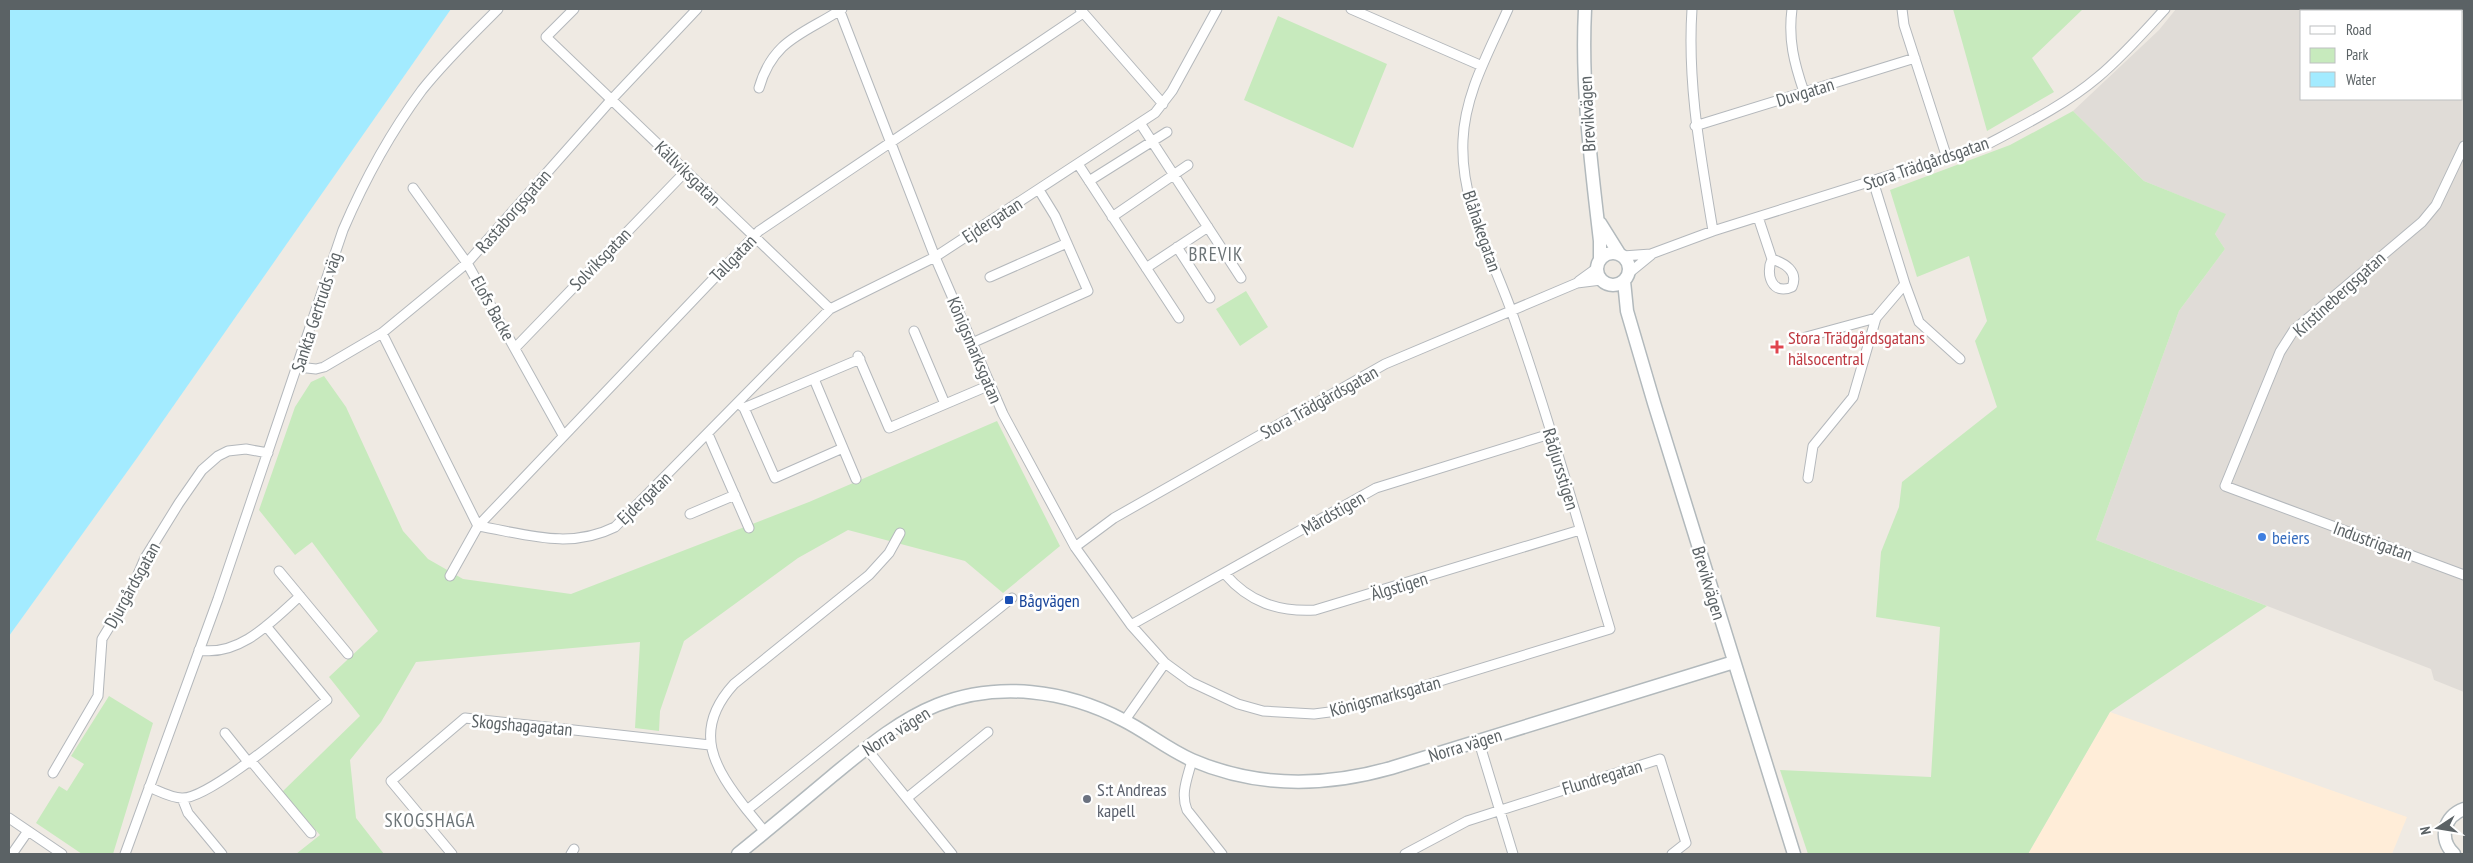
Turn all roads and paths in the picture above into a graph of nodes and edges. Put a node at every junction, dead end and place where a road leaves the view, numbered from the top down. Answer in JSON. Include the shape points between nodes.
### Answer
{"nodes":[{"id":1,"x":498,"y":9,"type":"edge"},
{"id":2,"x":574,"y":9,"type":"edge"},
{"id":3,"x":697,"y":9,"type":"edge"},
{"id":4,"x":840,"y":9,"type":"edge"},
{"id":5,"x":1217,"y":9,"type":"edge"},
{"id":6,"x":1352,"y":9,"type":"edge"},
{"id":7,"x":1508,"y":9,"type":"edge"},
{"id":8,"x":1586,"y":9,"type":"edge"},
{"id":9,"x":1692,"y":9,"type":"edge"},
{"id":10,"x":1792,"y":9,"type":"edge"},
{"id":11,"x":1902,"y":9,"type":"edge"},
{"id":12,"x":2165,"y":9,"type":"edge"},
{"id":13,"x":1081,"y":11,"type":"edge"},
{"id":14,"x":1915,"y":58,"type":"junction"},
{"id":15,"x":1482,"y":66,"type":"junction"},
{"id":16,"x":759,"y":88,"type":"dead end"},
{"id":17,"x":1804,"y":92,"type":"junction"},
{"id":18,"x":612,"y":99,"type":"junction"},
{"id":19,"x":1163,"y":104,"type":"junction"},
{"id":20,"x":1140,"y":123,"type":"junction"},
{"id":21,"x":1695,"y":126,"type":"junction"},
{"id":22,"x":1167,"y":132,"type":"dead end"},
{"id":23,"x":1152,"y":141,"type":"junction"},
{"id":24,"x":890,"y":142,"type":"junction"},
{"id":25,"x":2464,"y":148,"type":"edge"},
{"id":26,"x":1947,"y":158,"type":"junction"},
{"id":27,"x":1078,"y":164,"type":"junction"},
{"id":28,"x":1188,"y":165,"type":"dead end"},
{"id":29,"x":686,"y":171,"type":"junction"},
{"id":30,"x":1174,"y":174,"type":"junction"},
{"id":31,"x":1874,"y":181,"type":"junction"},
{"id":32,"x":1089,"y":182,"type":"junction"},
{"id":33,"x":412,"y":188,"type":"dead end"},
{"id":34,"x":1039,"y":190,"type":"junction"},
{"id":35,"x":1112,"y":217,"type":"junction"},
{"id":36,"x":1758,"y":217,"type":"junction"},
{"id":37,"x":1598,"y":219,"type":"junction"},
{"id":38,"x":1208,"y":227,"type":"junction"},
{"id":39,"x":1713,"y":231,"type":"junction"},
{"id":40,"x":755,"y":236,"type":"junction"},
{"id":41,"x":1067,"y":243,"type":"junction"},
{"id":42,"x":1177,"y":247,"type":"junction"},
{"id":43,"x":1651,"y":254,"type":"junction"},
{"id":44,"x":1621,"y":255,"type":"junction"},
{"id":45,"x":935,"y":257,"type":"junction"},
{"id":46,"x":1772,"y":259,"type":"dead end"},
{"id":47,"x":468,"y":263,"type":"junction"},
{"id":48,"x":1146,"y":268,"type":"junction"},
{"id":49,"x":1601,"y":273,"type":"junction"},
{"id":50,"x":990,"y":277,"type":"dead end"},
{"id":51,"x":1627,"y":277,"type":"junction"},
{"id":52,"x":1242,"y":278,"type":"dead end"},
{"id":53,"x":1905,"y":284,"type":"junction"},
{"id":54,"x":1210,"y":298,"type":"dead end"},
{"id":55,"x":830,"y":309,"type":"junction"},
{"id":56,"x":1511,"y":310,"type":"junction"},
{"id":57,"x":1627,"y":311,"type":"junction"},
{"id":58,"x":1179,"y":318,"type":"dead end"},
{"id":59,"x":1876,"y":318,"type":"junction"},
{"id":60,"x":914,"y":331,"type":"dead end"},
{"id":61,"x":382,"y":333,"type":"junction"},
{"id":62,"x":1806,"y":337,"type":"dead end"},
{"id":63,"x":972,"y":342,"type":"junction"},
{"id":64,"x":515,"y":348,"type":"junction"},
{"id":65,"x":1960,"y":359,"type":"dead end"},
{"id":66,"x":298,"y":367,"type":"junction"},
{"id":67,"x":814,"y":379,"type":"junction"},
{"id":68,"x":990,"y":385,"type":"junction"},
{"id":69,"x":945,"y":404,"type":"junction"},
{"id":70,"x":741,"y":406,"type":"junction"},
{"id":71,"x":708,"y":434,"type":"junction"},
{"id":72,"x":1550,"y":434,"type":"junction"},
{"id":73,"x":563,"y":435,"type":"junction"},
{"id":74,"x":843,"y":448,"type":"junction"},
{"id":75,"x":268,"y":453,"type":"junction"},
{"id":76,"x":1808,"y":478,"type":"dead end"},
{"id":77,"x":856,"y":479,"type":"dead end"},
{"id":78,"x":2225,"y":486,"type":"joint"},
{"id":79,"x":735,"y":495,"type":"junction"},
{"id":80,"x":690,"y":514,"type":"dead end"},
{"id":81,"x":478,"y":526,"type":"junction"},
{"id":82,"x":749,"y":528,"type":"dead end"},
{"id":83,"x":1580,"y":530,"type":"junction"},
{"id":84,"x":900,"y":533,"type":"dead end"},
{"id":85,"x":1075,"y":547,"type":"junction"},
{"id":86,"x":279,"y":571,"type":"dead end"},
{"id":87,"x":1224,"y":574,"type":"junction"},
{"id":88,"x":450,"y":576,"type":"dead end"},
{"id":89,"x":2464,"y":576,"type":"edge"},
{"id":90,"x":300,"y":596,"type":"junction"},
{"id":91,"x":1012,"y":598,"type":"dead end"},
{"id":92,"x":1131,"y":625,"type":"junction"},
{"id":93,"x":266,"y":626,"type":"junction"},
{"id":94,"x":1610,"y":629,"type":"joint"},
{"id":95,"x":199,"y":650,"type":"junction"},
{"id":96,"x":348,"y":654,"type":"dead end"},
{"id":97,"x":1734,"y":662,"type":"junction"},
{"id":98,"x":1165,"y":663,"type":"junction"},
{"id":99,"x":1125,"y":720,"type":"junction"},
{"id":100,"x":988,"y":732,"type":"dead end"},
{"id":101,"x":225,"y":733,"type":"dead end"},
{"id":102,"x":1479,"y":742,"type":"junction"},
{"id":103,"x":710,"y":745,"type":"junction"},
{"id":104,"x":866,"y":748,"type":"junction"},
{"id":105,"x":1192,"y":760,"type":"junction"},
{"id":106,"x":250,"y":762,"type":"junction"},
{"id":107,"x":53,"y":773,"type":"dead end"},
{"id":108,"x":149,"y":787,"type":"junction"},
{"id":109,"x":182,"y":798,"type":"junction"},
{"id":110,"x":907,"y":798,"type":"junction"},
{"id":111,"x":1500,"y":809,"type":"junction"},
{"id":112,"x":2463,"y":809,"type":"edge"},
{"id":113,"x":747,"y":810,"type":"junction"},
{"id":114,"x":9,"y":818,"type":"edge"},
{"id":115,"x":28,"y":831,"type":"junction"},
{"id":116,"x":765,"y":832,"type":"junction"},
{"id":117,"x":311,"y":833,"type":"dead end"},
{"id":118,"x":2451,"y":852,"type":"edge"},
{"id":119,"x":12,"y":854,"type":"edge"},
{"id":120,"x":62,"y":854,"type":"edge"},
{"id":121,"x":125,"y":854,"type":"edge"},
{"id":122,"x":222,"y":854,"type":"edge"},
{"id":123,"x":452,"y":854,"type":"edge"},
{"id":124,"x":738,"y":854,"type":"edge"},
{"id":125,"x":952,"y":854,"type":"edge"},
{"id":126,"x":1222,"y":854,"type":"edge"},
{"id":127,"x":1405,"y":854,"type":"edge"},
{"id":128,"x":1513,"y":854,"type":"edge"},
{"id":129,"x":1672,"y":854,"type":"edge"},
{"id":130,"x":1794,"y":854,"type":"edge"}],
"edges":[{"from":1,"to":66,"type":"street","name":"Sankta Gertruds väg","via":[[423,90],[373,167],[343,230]]},
{"from":2,"to":18,"type":"street","name":"Källviksgatan","via":[[546,37]]},
{"from":3,"to":18,"type":"street","name":"Rastaborgsgatan"},
{"from":4,"to":16,"type":"street","via":[[787,42],[764,69]]},
{"from":4,"to":24,"type":"street","name":"Königsmarksgatan"},
{"from":5,"to":19,"type":"street","name":"Ejdergatan"},
{"from":6,"to":15,"type":"street"},
{"from":7,"to":15,"type":"street","name":"Blåhakegatan"},
{"from":8,"to":37,"type":"street","name":"Brevikvägen","via":[[1584,82]]},
{"from":9,"to":21,"type":"street","via":[[1691,73]]},
{"from":10,"to":17,"type":"street","via":[[1792,56]]},
{"from":11,"to":14,"type":"street"},
{"from":12,"to":26,"type":"street","name":"Stora Trädgårdsgatan","via":[[2129,49],[2072,96],[1986,144]]},
{"from":13,"to":19,"type":"street"},
{"from":13,"to":24,"type":"street","name":"Tallgatan"},
{"from":14,"to":17,"type":"street","name":"Duvgatan"},
{"from":14,"to":26,"type":"street"},
{"from":15,"to":56,"type":"street","name":"Blåhakegatan","via":[[1471,91],[1466,114],[1465,186],[1471,211]]},
{"from":17,"to":21,"type":"street","name":"Duvgatan"},
{"from":18,"to":29,"type":"street","name":"Källviksgatan"},
{"from":18,"to":47,"type":"street","name":"Rastaborgsgatan"},
{"from":19,"to":20,"type":"street","name":"Ejdergatan"},
{"from":20,"to":23,"type":"street"},
{"from":20,"to":27,"type":"street","name":"Ejdergatan"},
{"from":21,"to":39,"type":"street"},
{"from":22,"to":23,"type":"street"},
{"from":23,"to":30,"type":"street"},
{"from":23,"to":32,"type":"street"},
{"from":24,"to":40,"type":"street","name":"Tallgatan"},
{"from":24,"to":45,"type":"street","name":"Königsmarksgatan"},
{"from":25,"to":78,"type":"street","name":"Kristinebergsgatan","via":[[2436,204],[2422,222],[2294,330],[2280,352]]},
{"from":26,"to":31,"type":"street","name":"Stora Trädgårdsgatan"},
{"from":27,"to":32,"type":"street"},
{"from":27,"to":34,"type":"street","name":"Ejdergatan"},
{"from":28,"to":30,"type":"street"},
{"from":29,"to":40,"type":"street","name":"Källviksgatan"},
{"from":29,"to":64,"type":"street","name":"Solviksgatan"},
{"from":30,"to":35,"type":"street"},
{"from":30,"to":38,"type":"street"},
{"from":31,"to":36,"type":"street","name":"Stora Trädgårdsgatan"},
{"from":31,"to":53,"type":"street"},
{"from":32,"to":35,"type":"street"},
{"from":33,"to":47,"type":"street","name":"Elofs Backe"},
{"from":34,"to":41,"type":"street"},
{"from":34,"to":45,"type":"street","name":"Ejdergatan"},
{"from":35,"to":48,"type":"street"},
{"from":36,"to":39,"type":"street","name":"Stora Trädgårdsgatan"},
{"from":36,"to":46,"type":"street"},
{"from":37,"to":44,"type":"street","name":"Brevikvägen"},
{"from":37,"to":49,"type":"street","name":"Brevikvägen"},
{"from":38,"to":42,"type":"street"},
{"from":38,"to":52,"type":"street"},
{"from":39,"to":43,"type":"street","name":"Stora Trädgårdsgatan"},
{"from":40,"to":55,"type":"street","name":"Källviksgatan"},
{"from":40,"to":73,"type":"street","name":"Tallgatan"},
{"from":41,"to":50,"type":"street"},
{"from":41,"to":63,"type":"street","via":[[1088,291]]},
{"from":42,"to":48,"type":"street"},
{"from":42,"to":54,"type":"street"},
{"from":43,"to":44,"type":"street","name":"Stora Trädgårdsgatan"},
{"from":43,"to":51,"type":"street","name":"Stora Trädgårdsgatan"},
{"from":44,"to":49,"type":"street","via":[[1609,254]]},
{"from":44,"to":51,"type":"street","via":[[1627,261]]},
{"from":45,"to":55,"type":"street","name":"Ejdergatan"},
{"from":45,"to":63,"type":"street","name":"Königsmarksgatan"},
{"from":47,"to":61,"type":"street","name":"Rastaborgsgatan"},
{"from":47,"to":64,"type":"street","name":"Elofs Backe"},
{"from":48,"to":58,"type":"street"},
{"from":49,"to":51,"type":"street","via":[[1617,285]]},
{"from":49,"to":56,"type":"street","name":"Stora Trädgårdsgatan"},
{"from":49,"to":57,"type":"street","name":"Brevikvägen"},
{"from":51,"to":57,"type":"street","name":"Brevikvägen"},
{"from":53,"to":59,"type":"street"},
{"from":53,"to":65,"type":"street","via":[[1919,322]]},
{"from":55,"to":70,"type":"street","name":"Ejdergatan"},
{"from":56,"to":72,"type":"street","name":"Rådjursstigen"},
{"from":56,"to":85,"type":"street","name":"Stora Trädgårdsgatan","via":[[1385,364],[1114,518]]},
{"from":57,"to":97,"type":"street","name":"Brevikvägen"},
{"from":59,"to":62,"type":"street"},
{"from":59,"to":76,"type":"street","via":[[1853,397],[1812,446]]},
{"from":60,"to":69,"type":"street"},
{"from":61,"to":66,"type":"street","name":"Rastaborgsgatan","via":[[324,367]]},
{"from":61,"to":81,"type":"street"},
{"from":63,"to":68,"type":"street","name":"Königsmarksgatan"},
{"from":64,"to":73,"type":"street","name":"Elofs Backe"},
{"from":66,"to":75,"type":"street","name":"Sankta Gertruds väg"},
{"from":67,"to":69,"type":"street","name":"Ejdergatan","via":[[859,358],[888,428]]},
{"from":67,"to":70,"type":"street","name":"Ejdergatan"},
{"from":67,"to":74,"type":"street"},
{"from":68,"to":69,"type":"street","name":"Ejdergatan"},
{"from":68,"to":85,"type":"street","name":"Königsmarksgatan"},
{"from":70,"to":71,"type":"street","name":"Ejdergatan"},
{"from":70,"to":74,"type":"street","via":[[775,478]]},
{"from":71,"to":79,"type":"street"},
{"from":71,"to":81,"type":"street","name":"Ejdergatan","via":[[630,514],[601,534],[568,540]]},
{"from":72,"to":83,"type":"street","name":"Rådjursstigen"},
{"from":72,"to":87,"type":"street","name":"Mårdstigen","via":[[1376,488]]},
{"from":73,"to":81,"type":"street","name":"Tallgatan"},
{"from":74,"to":77,"type":"street"},
{"from":75,"to":95,"type":"street","name":"Sankta Gertruds väg"},
{"from":75,"to":107,"type":"street","name":"Djurgårdsgatan","via":[[246,449],[218,456],[202,470],[179,502],[102,639],[98,696]]},
{"from":78,"to":89,"type":"street","name":"Industrigatan"},
{"from":79,"to":80,"type":"street"},
{"from":79,"to":82,"type":"street"},
{"from":81,"to":88,"type":"street","name":"Tallgatan"},
{"from":83,"to":87,"type":"street","name":"Älgstigen","via":[[1315,610],[1264,604],[1237,588]]},
{"from":83,"to":94,"type":"street","name":"Rådjursstigen"},
{"from":84,"to":103,"type":"street","via":[[889,553],[869,576],[725,694],[714,716]]},
{"from":85,"to":92,"type":"street","name":"Königsmarksgatan"},
{"from":86,"to":90,"type":"street"},
{"from":87,"to":92,"type":"street","name":"Mårdstigen"},
{"from":90,"to":93,"type":"street"},
{"from":90,"to":96,"type":"street"},
{"from":91,"to":113,"type":"street"},
{"from":92,"to":98,"type":"street","name":"Königsmarksgatan"},
{"from":93,"to":95,"type":"street","via":[[227,650]]},
{"from":93,"to":106,"type":"street","via":[[327,700]]},
{"from":94,"to":98,"type":"street","name":"Königsmarksgatan","via":[[1345,710],[1314,714],[1289,714],[1238,704],[1191,682]]},
{"from":95,"to":108,"type":"street","name":"Sankta Gertruds väg"},
{"from":97,"to":102,"type":"street","name":"Norra vägen"},
{"from":97,"to":130,"type":"street","name":"Brevikvägen"},
{"from":98,"to":99,"type":"street"},
{"from":99,"to":104,"type":"street","name":"Norra vägen","via":[[1054,694],[1006,691],[939,704],[900,724]]},
{"from":99,"to":105,"type":"street","name":"Norra vägen","via":[[1165,747]]},
{"from":100,"to":110,"type":"street"},
{"from":101,"to":106,"type":"street"},
{"from":102,"to":105,"type":"street","name":"Norra vägen","via":[[1368,774],[1315,782],[1260,780]]},
{"from":102,"to":111,"type":"street"},
{"from":103,"to":113,"type":"street","via":[[719,771]]},
{"from":103,"to":123,"type":"street","name":"Skogshagagatan","via":[[465,718],[391,782]]},
{"from":104,"to":110,"type":"street"},
{"from":104,"to":116,"type":"street","name":"Norra vägen"},
{"from":105,"to":126,"type":"street","via":[[1183,793],[1186,810]]},
{"from":106,"to":109,"type":"street","via":[[193,797]]},
{"from":106,"to":117,"type":"street"},
{"from":108,"to":109,"type":"street"},
{"from":108,"to":121,"type":"street","name":"Sankta Gertruds väg"},
{"from":109,"to":122,"type":"street","via":[[188,813]]},
{"from":110,"to":125,"type":"street"},
{"from":111,"to":127,"type":"street","via":[[1444,831]]},
{"from":111,"to":128,"type":"street"},
{"from":111,"to":129,"type":"street","name":"Flundregatan","via":[[1660,760],[1686,843]]},
{"from":112,"to":118,"type":"street","via":[[2449,819],[2445,828],[2445,839]]},
{"from":113,"to":116,"type":"street"},
{"from":114,"to":115,"type":"street"},
{"from":115,"to":119,"type":"street"},
{"from":115,"to":120,"type":"street"},
{"from":116,"to":124,"type":"street","name":"Norra vägen"}]}
